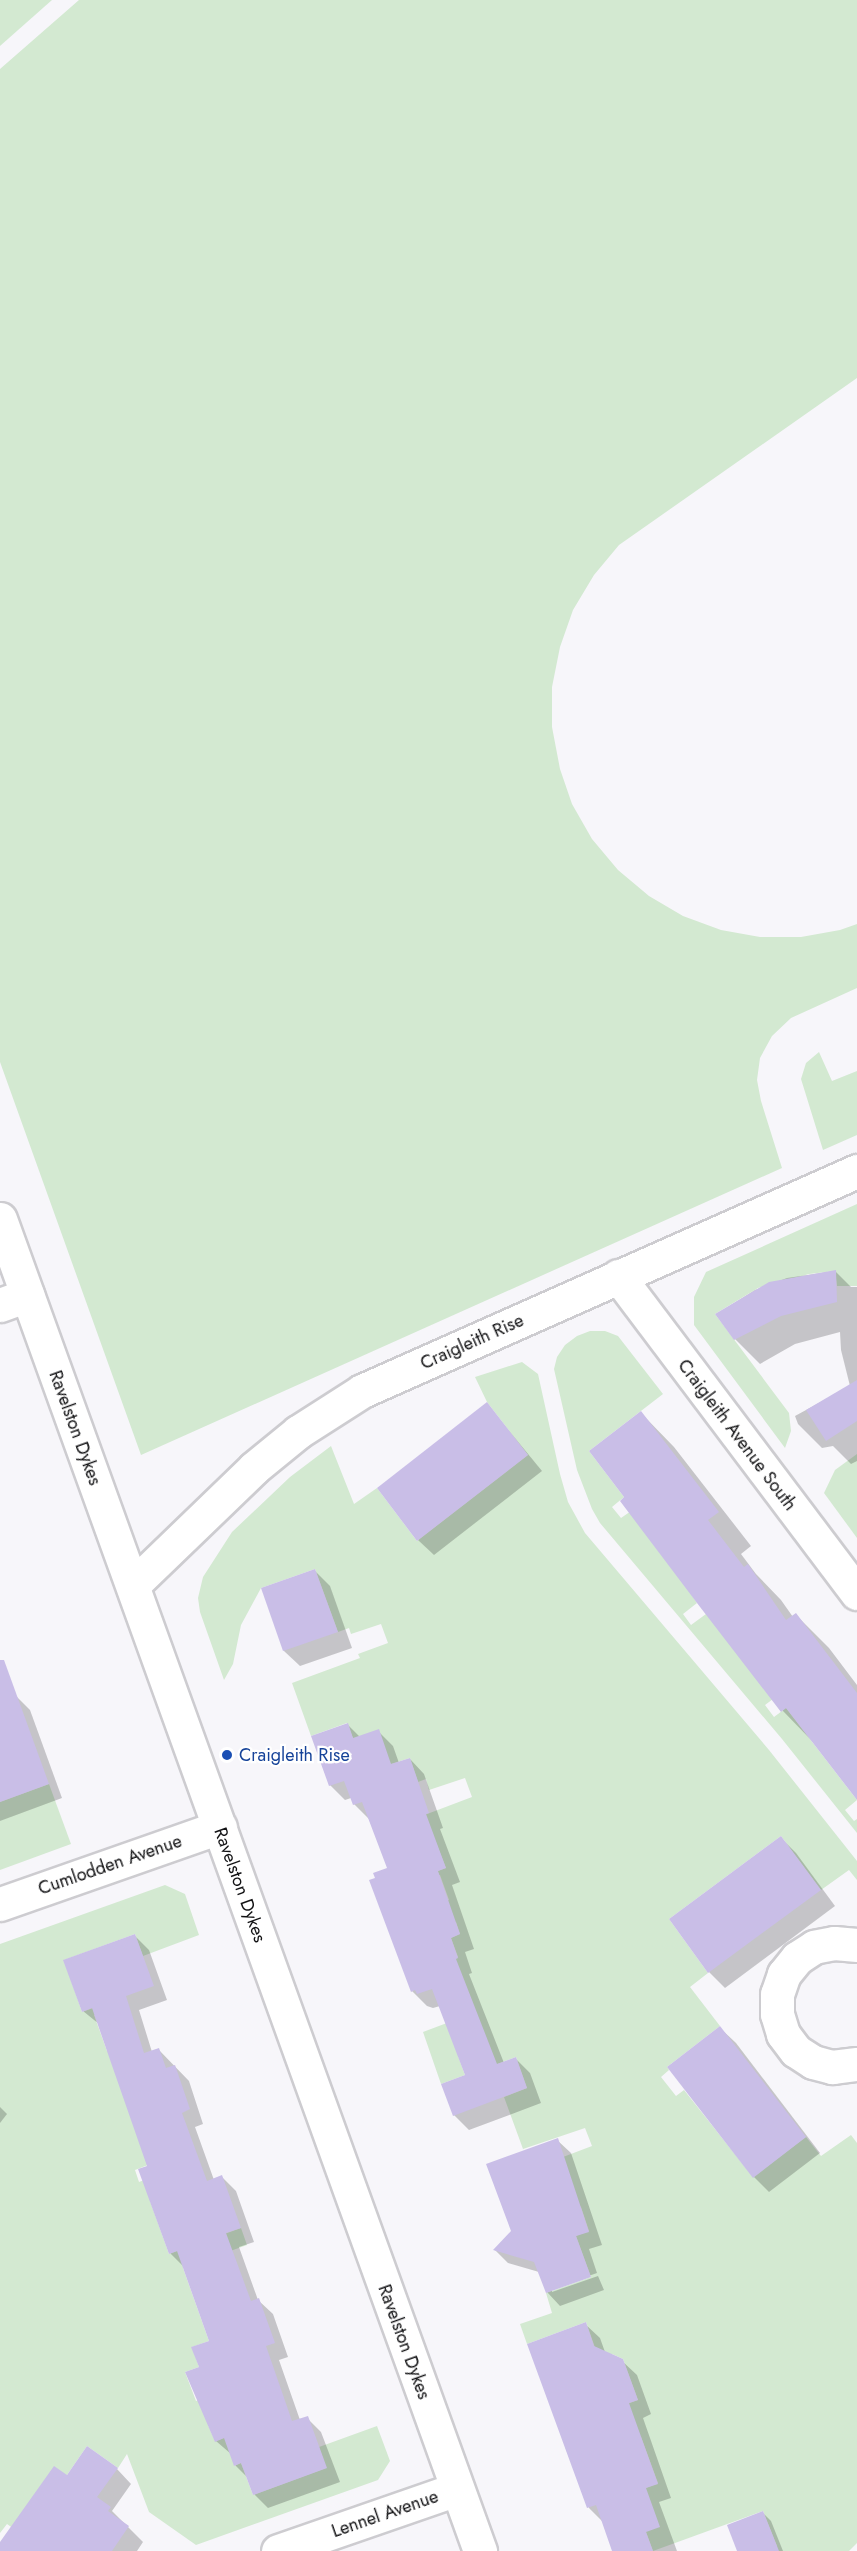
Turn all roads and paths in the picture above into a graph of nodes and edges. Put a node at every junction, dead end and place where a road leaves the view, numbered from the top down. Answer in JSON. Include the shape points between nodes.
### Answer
{"nodes":[{"id":1,"x":857,"y":1171,"type":"edge"},
{"id":2,"x":0,"y":1219,"type":"edge"},
{"id":3,"x":618,"y":1276,"type":"junction"},
{"id":4,"x":13,"y":1300,"type":"edge"},
{"id":5,"x":133,"y":1585,"type":"junction"},
{"id":6,"x":857,"y":1593,"type":"edge"},
{"id":7,"x":220,"y":1827,"type":"junction"},
{"id":8,"x":0,"y":1904,"type":"edge"},
{"id":9,"x":857,"y":1946,"type":"edge"},
{"id":10,"x":857,"y":2064,"type":"edge"},
{"id":11,"x":457,"y":2489,"type":"junction"},
{"id":12,"x":278,"y":2551,"type":"edge"},
{"id":13,"x":480,"y":2551,"type":"edge"}],
"edges":[{"from":1,"to":3,"type":"street","name":"Craigleith Rise"},
{"from":2,"to":4,"type":"street","name":"Ravelston Dykes"},
{"from":3,"to":5,"type":"street","name":"Craigleith Rise","via":[[337,1406],[254,1468]]},
{"from":3,"to":6,"type":"street","name":"Craigleith Avenue South"},
{"from":4,"to":5,"type":"street","name":"Ravelston Dykes"},
{"from":5,"to":7,"type":"street","name":"Ravelston Dykes"},
{"from":7,"to":8,"type":"street","name":"Cumlodden Avenue"},
{"from":7,"to":11,"type":"street","name":"Ravelston Dykes"},
{"from":9,"to":10,"type":"street","via":[[834,1943],[814,1947],[797,1959],[784,1974],[777,1994],[777,2014],[783,2034],[813,2062],[832,2067]]},
{"from":11,"to":12,"type":"street","name":"Lennel Avenue"},
{"from":11,"to":13,"type":"street","name":"Ravelston Dykes"}]}
